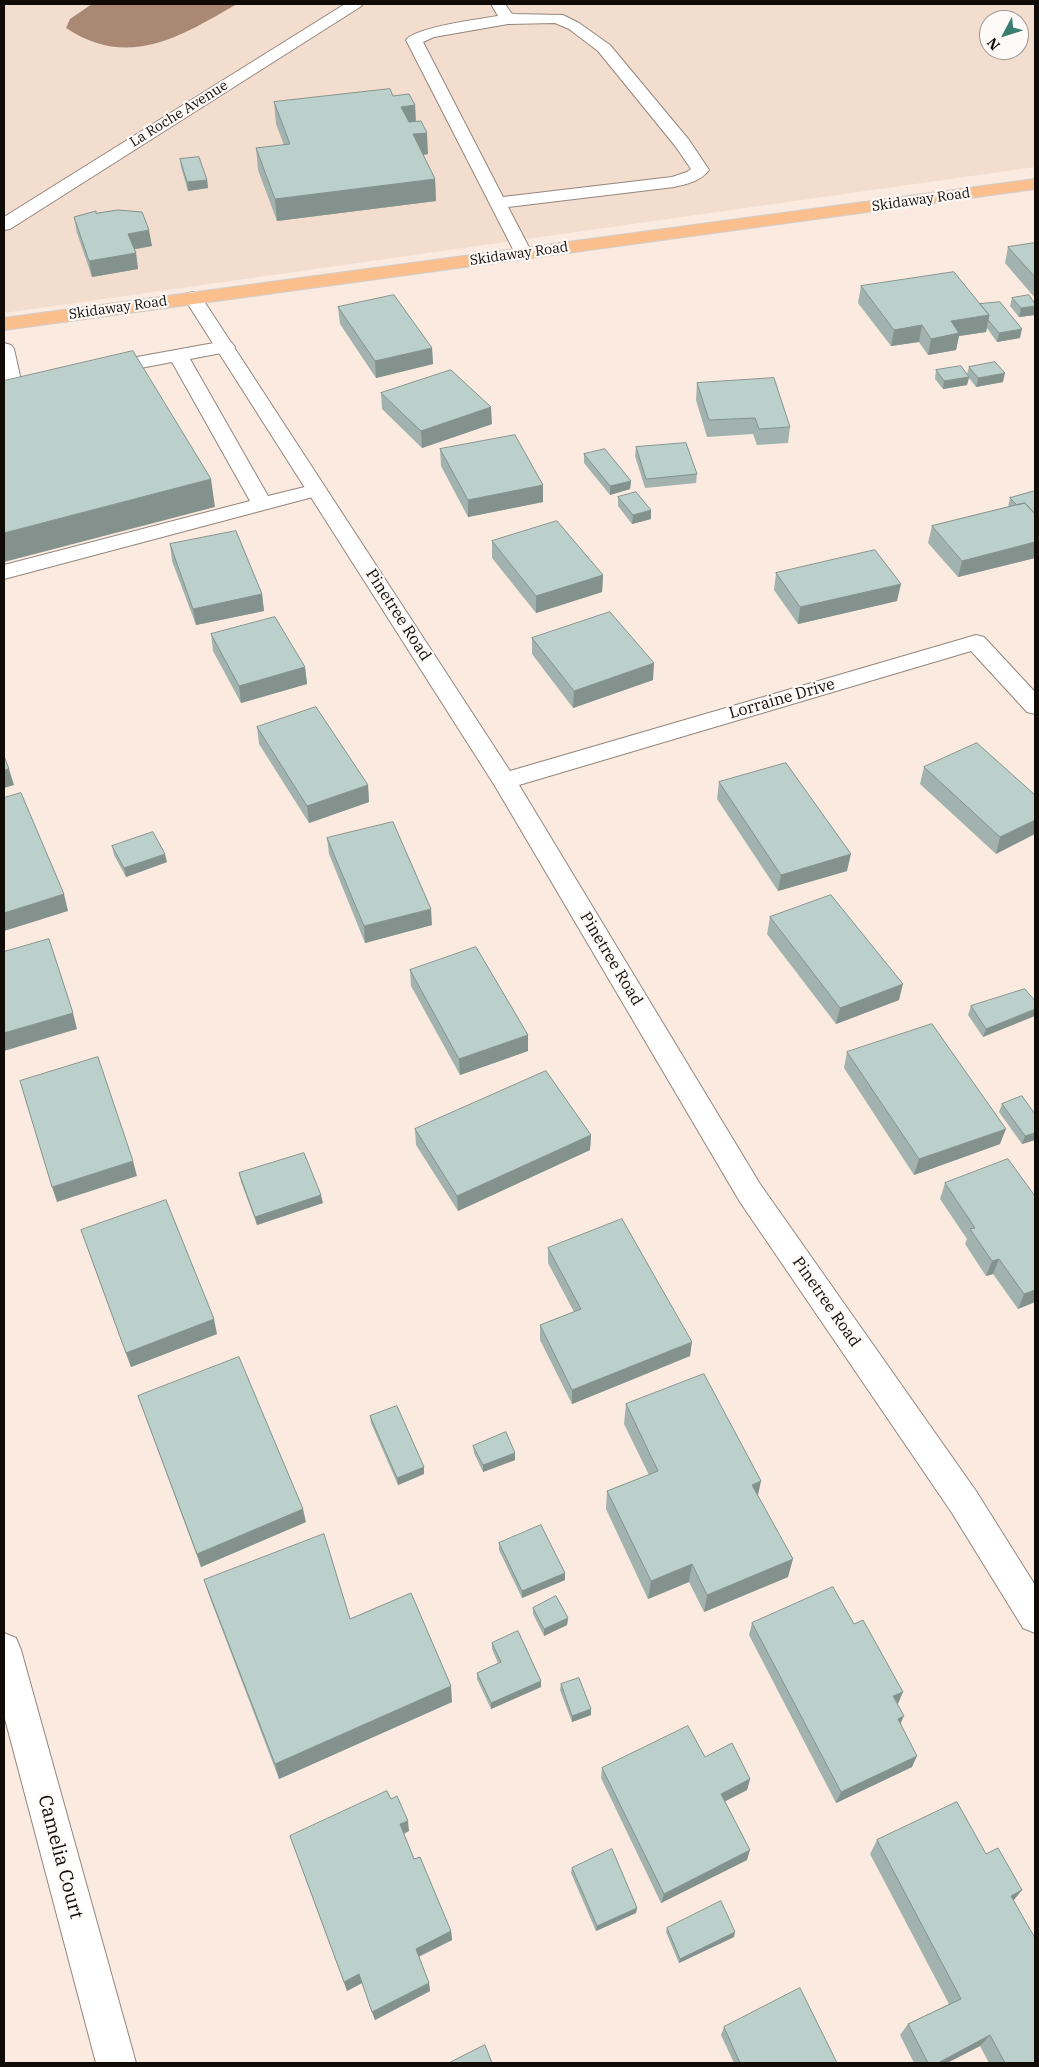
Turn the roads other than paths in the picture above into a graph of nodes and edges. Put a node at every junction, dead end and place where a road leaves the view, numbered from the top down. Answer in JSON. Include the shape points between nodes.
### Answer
{"nodes":[{"id":1,"x":355,"y":4,"type":"edge"},
{"id":2,"x":497,"y":4,"type":"edge"},
{"id":3,"x":508,"y":19,"type":"junction"},
{"id":4,"x":1035,"y":184,"type":"edge"},
{"id":5,"x":497,"y":203,"type":"junction"},
{"id":6,"x":4,"y":225,"type":"edge"},
{"id":7,"x":523,"y":253,"type":"junction"},
{"id":8,"x":193,"y":298,"type":"junction"},
{"id":9,"x":4,"y":324,"type":"edge"},
{"id":10,"x":225,"y":347,"type":"junction"},
{"id":11,"x":4,"y":349,"type":"edge"},
{"id":12,"x":178,"y":355,"type":"junction"},
{"id":13,"x":90,"y":371,"type":"edge"},
{"id":14,"x":32,"y":382,"type":"edge"},
{"id":15,"x":8,"y":386,"type":"edge"},
{"id":16,"x":317,"y":490,"type":"junction"},
{"id":17,"x":262,"y":504,"type":"junction"},
{"id":18,"x":4,"y":572,"type":"edge"},
{"id":19,"x":1035,"y":706,"type":"edge"},
{"id":20,"x":504,"y":781,"type":"junction"},
{"id":21,"x":1035,"y":1616,"type":"edge"},
{"id":22,"x":4,"y":1650,"type":"edge"},
{"id":23,"x":116,"y":2063,"type":"edge"}],
"edges":[{"from":1,"to":6,"type":"street","name":"La Roche Avenue"},
{"from":2,"to":3,"type":"street"},
{"from":3,"to":5,"type":"street","via":[[430,33],[414,40]]},
{"from":3,"to":5,"type":"street","via":[[558,18],[604,48],[684,144],[700,170],[693,176],[674,182]]},
{"from":4,"to":7,"type":"main road","name":"Skidaway Road"},
{"from":5,"to":7,"type":"street"},
{"from":7,"to":8,"type":"main road","name":"Skidaway Road"},
{"from":8,"to":9,"type":"main road","name":"Skidaway Road"},
{"from":8,"to":10,"type":"street","name":"Pinetree Road"},
{"from":10,"to":12,"type":"street"},
{"from":10,"to":16,"type":"street","name":"Pinetree Road"},
{"from":11,"to":15,"type":"street"},
{"from":12,"to":13,"type":"street"},
{"from":12,"to":17,"type":"street"},
{"from":14,"to":15,"type":"street"},
{"from":16,"to":17,"type":"street"},
{"from":16,"to":20,"type":"street","name":"Pinetree Road"},
{"from":17,"to":18,"type":"street"},
{"from":19,"to":20,"type":"street","name":"Lorraine Drive","via":[[976,642]]},
{"from":20,"to":21,"type":"street","name":"Pinetree Road","via":[[750,1193],[964,1502]]},
{"from":22,"to":23,"type":"street","name":"Camelia Court"}]}
